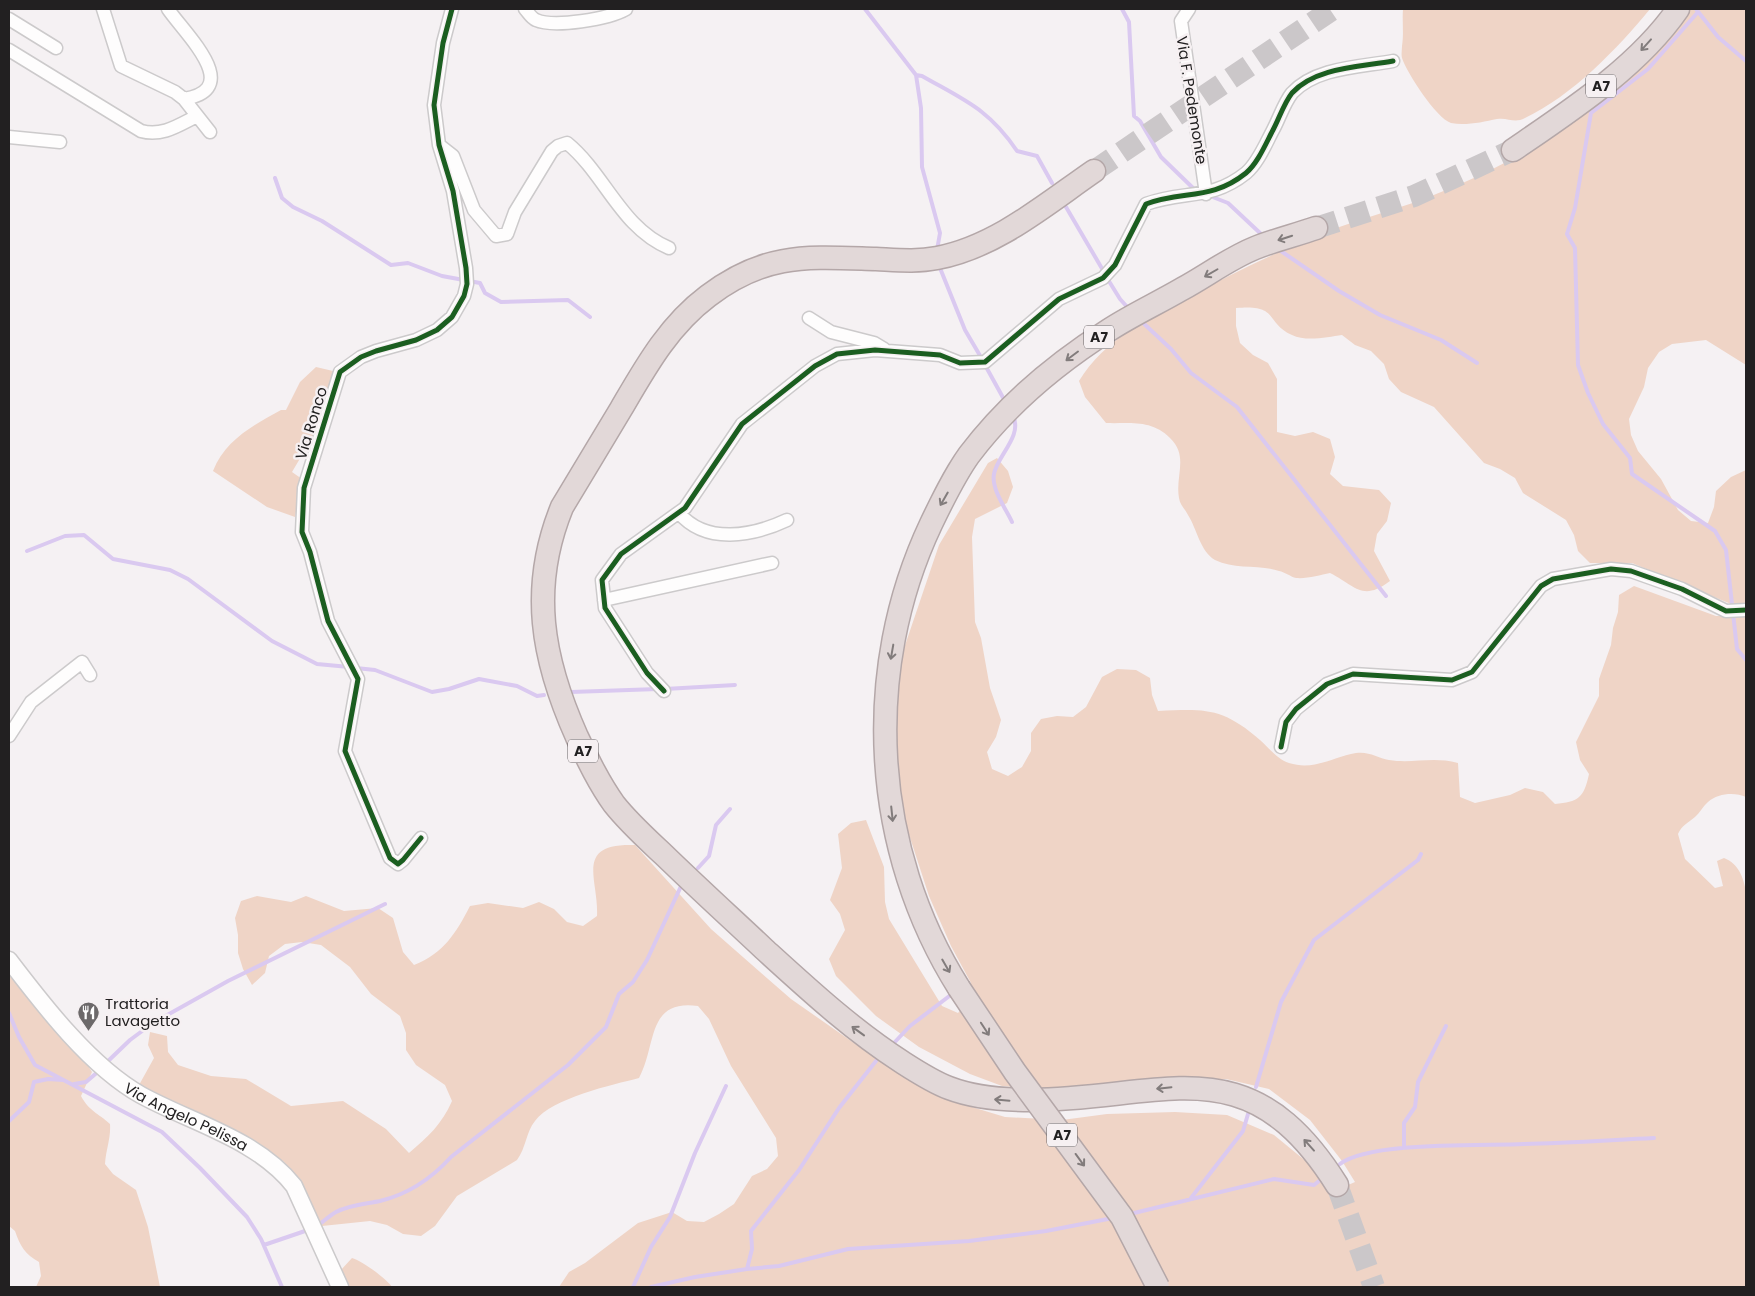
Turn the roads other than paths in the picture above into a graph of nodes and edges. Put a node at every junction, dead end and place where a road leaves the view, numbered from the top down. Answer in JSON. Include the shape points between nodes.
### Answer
{"nodes":[{"id":1,"x":103,"y":9,"type":"edge"},
{"id":2,"x":168,"y":9,"type":"edge"},
{"id":3,"x":452,"y":9,"type":"edge"},
{"id":4,"x":525,"y":9,"type":"edge"},
{"id":5,"x":626,"y":9,"type":"edge"},
{"id":6,"x":1190,"y":9,"type":"edge"},
{"id":7,"x":1678,"y":9,"type":"edge"},
{"id":8,"x":9,"y":19,"type":"edge"},
{"id":9,"x":56,"y":48,"type":"dead end"},
{"id":10,"x":9,"y":50,"type":"edge"},
{"id":11,"x":1393,"y":61,"type":"dead end"},
{"id":12,"x":184,"y":100,"type":"junction"},
{"id":13,"x":197,"y":116,"type":"junction"},
{"id":14,"x":210,"y":132,"type":"dead end"},
{"id":15,"x":9,"y":137,"type":"edge"},
{"id":16,"x":60,"y":142,"type":"dead end"},
{"id":17,"x":440,"y":145,"type":"junction"},
{"id":18,"x":1513,"y":150,"type":"tunnel mouth"},
{"id":19,"x":1094,"y":171,"type":"tunnel mouth"},
{"id":20,"x":1206,"y":194,"type":"junction"},
{"id":21,"x":1316,"y":228,"type":"tunnel mouth"},
{"id":22,"x":669,"y":248,"type":"dead end"},
{"id":23,"x":809,"y":318,"type":"dead end"},
{"id":24,"x":886,"y":351,"type":"junction"},
{"id":25,"x":680,"y":512,"type":"junction"},
{"id":26,"x":788,"y":520,"type":"dead end"},
{"id":27,"x":772,"y":563,"type":"dead end"},
{"id":28,"x":604,"y":600,"type":"junction"},
{"id":29,"x":1746,"y":610,"type":"edge"},
{"id":30,"x":90,"y":675,"type":"dead end"},
{"id":31,"x":664,"y":691,"type":"dead end"},
{"id":32,"x":9,"y":736,"type":"edge"},
{"id":33,"x":1281,"y":747,"type":"dead end"},
{"id":34,"x":420,"y":838,"type":"dead end"},
{"id":35,"x":9,"y":960,"type":"edge"},
{"id":36,"x":1337,"y":1184,"type":"tunnel mouth"},
{"id":37,"x":340,"y":1287,"type":"edge"},
{"id":38,"x":1158,"y":1287,"type":"edge"}],
"edges":[{"from":1,"to":12,"type":"street","via":[[121,66],[175,92]]},
{"from":2,"to":12,"type":"street","via":[[208,62],[212,76],[211,86],[206,92]]},
{"from":3,"to":17,"type":"street","name":"Via Ronco","via":[[434,105]]},
{"from":4,"to":5,"type":"street","via":[[534,19],[552,24],[616,14]]},
{"from":6,"to":20,"type":"street","name":"Via F. Pedemonte","via":[[1181,22],[1182,40]]},
{"from":7,"to":18,"type":"highway","number":"A7","one_way":true,"via":[[1640,52],[1585,101]]},
{"from":8,"to":9,"type":"street"},
{"from":10,"to":13,"type":"street","via":[[142,131],[160,133]]},
{"from":11,"to":20,"type":"street","via":[[1328,72],[1300,86],[1291,94],[1249,171],[1227,186]]},
{"from":12,"to":13,"type":"street"},
{"from":13,"to":14,"type":"street"},
{"from":15,"to":16,"type":"street"},
{"from":17,"to":22,"type":"street","via":[[453,156],[474,210],[496,236],[507,234],[515,212],[552,151],[567,143],[581,155],[625,215],[656,242]]},
{"from":17,"to":34,"type":"street","name":"Via Ronco","via":[[453,191],[466,268],[467,284],[461,305],[437,330],[369,354],[340,372],[304,488],[302,532],[328,621],[358,678],[344,751],[390,858],[398,864]]},
{"from":36,"to":19,"type":"highway","number":"A7","one_way":true,"via":[[1311,1147],[1272,1111],[1229,1093],[1198,1087],[1172,1087],[1051,1100],[985,1098],[948,1088],[884,1050],[844,1021],[803,984],[616,806],[580,743],[559,695],[548,658],[542,611],[543,588],[550,547],[562,507],[656,350],[695,308],[728,283],[777,262],[817,257],[914,261],[970,249],[1008,229]]},
{"from":20,"to":24,"type":"street","via":[[1164,198],[1146,204],[1114,265],[1103,278],[1059,299],[985,362],[960,363],[940,355]]},
{"from":21,"to":38,"type":"highway","number":"A7","one_way":true,"bridge":true,"via":[[1253,249],[1122,323],[1085,346],[1016,404],[968,457],[939,508],[918,551],[894,637],[884,716],[893,824],[907,879],[933,944],[1015,1072],[1122,1217]]},
{"from":23,"to":24,"type":"street","via":[[830,332],[874,343]]},
{"from":24,"to":25,"type":"street","via":[[837,354],[808,372],[742,424]]},
{"from":25,"to":26,"type":"street","via":[[695,528],[708,534],[747,534],[768,530]]},
{"from":25,"to":28,"type":"street","via":[[621,554],[602,580]]},
{"from":27,"to":28,"type":"street"},
{"from":28,"to":31,"type":"street","via":[[605,608],[647,673]]},
{"from":29,"to":33,"type":"street","via":[[1726,611],[1682,589],[1631,571],[1611,569],[1553,579],[1541,586],[1472,672],[1452,680],[1353,674],[1344,677],[1327,684],[1296,709],[1286,722]]},
{"from":30,"to":32,"type":"street","via":[[82,662],[31,702]]},
{"from":35,"to":37,"type":"street","name":"Via Angelo Pelissa","via":[[106,1072],[141,1095],[254,1152],[284,1173],[294,1186]]}]}
